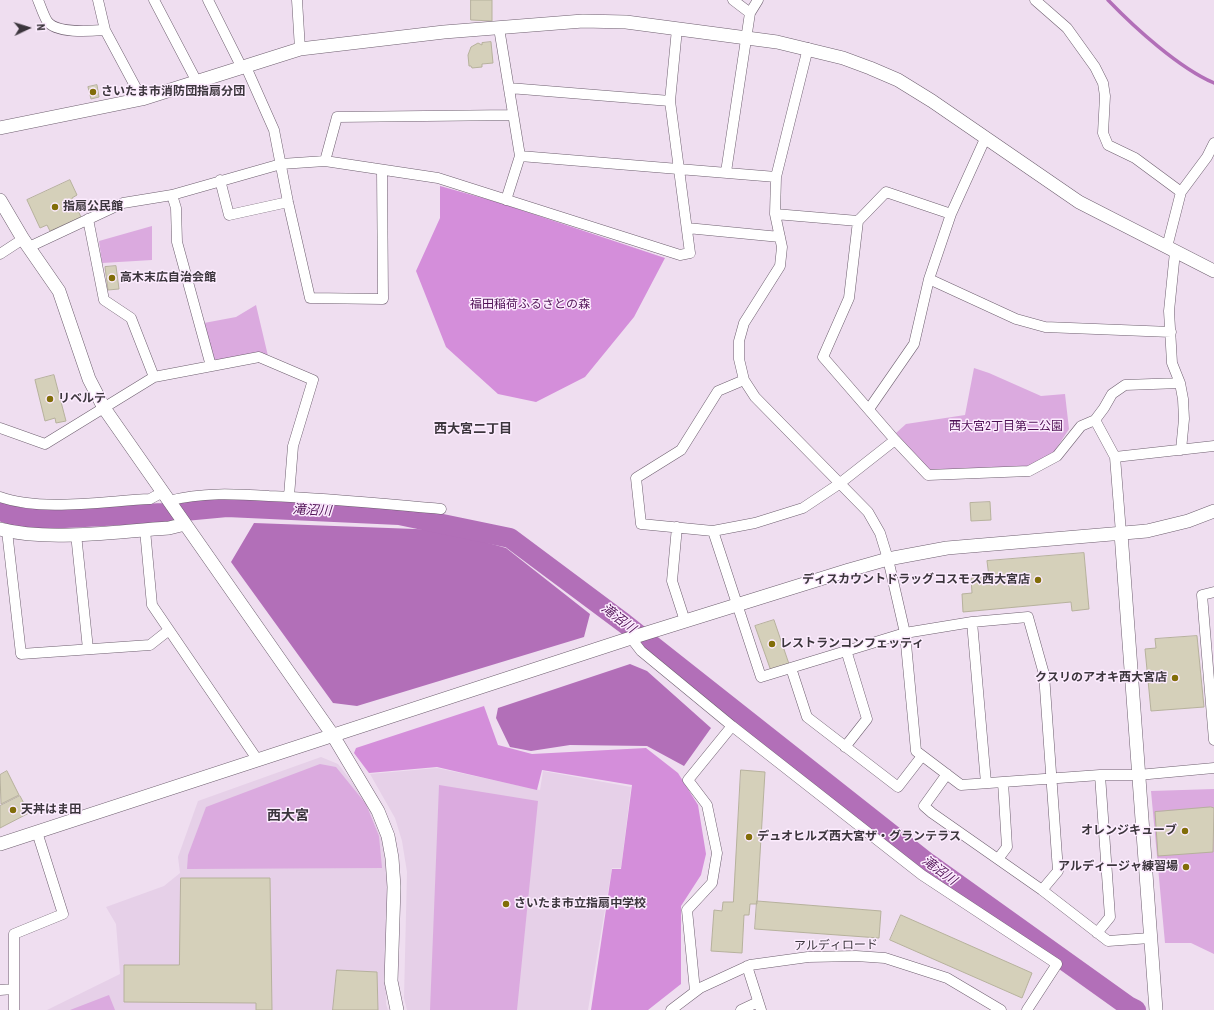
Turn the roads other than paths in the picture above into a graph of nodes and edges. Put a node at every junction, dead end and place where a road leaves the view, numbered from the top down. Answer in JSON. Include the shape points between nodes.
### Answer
{"nodes":[{"id":1,"x":38,"y":0,"type":"edge"},
{"id":2,"x":98,"y":0,"type":"edge"},
{"id":3,"x":154,"y":0,"type":"edge"},
{"id":4,"x":208,"y":0,"type":"edge"},
{"id":5,"x":297,"y":0,"type":"edge"},
{"id":6,"x":733,"y":0,"type":"edge"},
{"id":7,"x":758,"y":0,"type":"edge"},
{"id":8,"x":1035,"y":0,"type":"edge"},
{"id":9,"x":750,"y":13,"type":"junction"},
{"id":10,"x":499,"y":28,"type":"junction"},
{"id":11,"x":677,"y":29,"type":"junction"},
{"id":12,"x":105,"y":30,"type":"junction"},
{"id":13,"x":747,"y":37,"type":"junction"},
{"id":14,"x":808,"y":48,"type":"junction"},
{"id":15,"x":300,"y":49,"type":"junction"},
{"id":16,"x":244,"y":68,"type":"junction"},
{"id":17,"x":197,"y":82,"type":"junction"},
{"id":18,"x":509,"y":88,"type":"junction"},
{"id":19,"x":142,"y":99,"type":"junction"},
{"id":20,"x":670,"y":101,"type":"junction"},
{"id":21,"x":513,"y":115,"type":"junction"},
{"id":22,"x":0,"y":128,"type":"edge"},
{"id":23,"x":985,"y":139,"type":"junction"},
{"id":24,"x":1214,"y":143,"type":"edge"},
{"id":25,"x":520,"y":156,"type":"junction"},
{"id":26,"x":1211,"y":157,"type":"edge"},
{"id":27,"x":325,"y":161,"type":"junction"},
{"id":28,"x":281,"y":164,"type":"junction"},
{"id":29,"x":679,"y":168,"type":"junction"},
{"id":30,"x":382,"y":170,"type":"junction"},
{"id":31,"x":726,"y":172,"type":"junction"},
{"id":32,"x":776,"y":177,"type":"junction"},
{"id":33,"x":220,"y":180,"type":"junction"},
{"id":34,"x":1181,"y":192,"type":"junction"},
{"id":35,"x":172,"y":195,"type":"junction"},
{"id":36,"x":0,"y":200,"type":"edge"},
{"id":37,"x":506,"y":200,"type":"junction"},
{"id":38,"x":288,"y":202,"type":"junction"},
{"id":39,"x":775,"y":214,"type":"junction"},
{"id":40,"x":951,"y":214,"type":"junction"},
{"id":41,"x":88,"y":219,"type":"junction"},
{"id":42,"x":858,"y":221,"type":"junction"},
{"id":43,"x":687,"y":228,"type":"junction"},
{"id":44,"x":780,"y":237,"type":"junction"},
{"id":45,"x":26,"y":243,"type":"junction"},
{"id":46,"x":1171,"y":249,"type":"junction"},
{"id":47,"x":0,"y":254,"type":"edge"},
{"id":48,"x":1214,"y":271,"type":"edge"},
{"id":49,"x":929,"y":279,"type":"junction"},
{"id":50,"x":1170,"y":332,"type":"junction"},
{"id":51,"x":211,"y":366,"type":"junction"},
{"id":52,"x":154,"y":377,"type":"junction"},
{"id":53,"x":744,"y":380,"type":"junction"},
{"id":54,"x":1180,"y":384,"type":"junction"},
{"id":55,"x":104,"y":408,"type":"junction"},
{"id":56,"x":869,"y":409,"type":"junction"},
{"id":57,"x":1096,"y":420,"type":"junction"},
{"id":58,"x":0,"y":428,"type":"edge"},
{"id":59,"x":895,"y":440,"type":"junction"},
{"id":60,"x":1214,"y":446,"type":"edge"},
{"id":61,"x":1181,"y":450,"type":"junction"},
{"id":62,"x":1115,"y":457,"type":"junction"},
{"id":63,"x":839,"y":484,"type":"junction"},
{"id":64,"x":289,"y":496,"type":"junction"},
{"id":65,"x":0,"y":497,"type":"edge"},
{"id":66,"x":168,"y":500,"type":"junction"},
{"id":67,"x":441,"y":509,"type":"dead end"},
{"id":68,"x":1214,"y":511,"type":"edge"},
{"id":69,"x":184,"y":522,"type":"junction"},
{"id":70,"x":677,"y":527,"type":"junction"},
{"id":71,"x":3,"y":530,"type":"edge"},
{"id":72,"x":145,"y":530,"type":"junction"},
{"id":73,"x":713,"y":531,"type":"junction"},
{"id":74,"x":1121,"y":533,"type":"junction"},
{"id":75,"x":76,"y":534,"type":"junction"},
{"id":76,"x":888,"y":559,"type":"junction"},
{"id":77,"x":1214,"y":592,"type":"edge"},
{"id":78,"x":738,"y":604,"type":"junction"},
{"id":79,"x":685,"y":621,"type":"junction"},
{"id":80,"x":972,"y":622,"type":"junction"},
{"id":81,"x":168,"y":630,"type":"junction"},
{"id":82,"x":905,"y":633,"type":"junction"},
{"id":83,"x":637,"y":636,"type":"junction"},
{"id":84,"x":88,"y":649,"type":"junction"},
{"id":85,"x":846,"y":650,"type":"junction"},
{"id":86,"x":791,"y":668,"type":"junction"},
{"id":87,"x":732,"y":726,"type":"junction"},
{"id":88,"x":332,"y":734,"type":"junction"},
{"id":89,"x":1214,"y":740,"type":"edge"},
{"id":90,"x":845,"y":747,"type":"junction"},
{"id":91,"x":922,"y":756,"type":"junction"},
{"id":92,"x":257,"y":759,"type":"junction"},
{"id":93,"x":1214,"y":768,"type":"edge"},
{"id":94,"x":947,"y":774,"type":"junction"},
{"id":95,"x":1100,"y":775,"type":"junction"},
{"id":96,"x":1138,"y":775,"type":"junction"},
{"id":97,"x":1052,"y":778,"type":"junction"},
{"id":98,"x":1003,"y":782,"type":"junction"},
{"id":99,"x":986,"y":783,"type":"junction"},
{"id":100,"x":36,"y":832,"type":"junction"},
{"id":101,"x":0,"y":844,"type":"edge"},
{"id":102,"x":998,"y":859,"type":"junction"},
{"id":103,"x":1042,"y":890,"type":"junction"},
{"id":104,"x":1097,"y":933,"type":"junction"},
{"id":105,"x":1150,"y":938,"type":"junction"},
{"id":106,"x":747,"y":966,"type":"junction"},
{"id":107,"x":13,"y":989,"type":"junction"},
{"id":108,"x":0,"y":990,"type":"edge"},
{"id":109,"x":695,"y":991,"type":"junction"},
{"id":110,"x":760,"y":1006,"type":"edge"},
{"id":111,"x":1156,"y":1008,"type":"edge"},
{"id":112,"x":14,"y":1010,"type":"edge"},
{"id":113,"x":396,"y":1010,"type":"edge"},
{"id":114,"x":671,"y":1010,"type":"edge"},
{"id":115,"x":741,"y":1010,"type":"edge"},
{"id":116,"x":1001,"y":1010,"type":"edge"},
{"id":117,"x":1027,"y":1010,"type":"edge"}],
"edges":[{"from":1,"to":12,"type":"street","via":[[48,22],[58,28],[87,32]]},
{"from":2,"to":12,"type":"street"},
{"from":3,"to":17,"type":"street"},
{"from":4,"to":16,"type":"street"},
{"from":5,"to":15,"type":"street"},
{"from":6,"to":9,"type":"street"},
{"from":7,"to":9,"type":"street"},
{"from":8,"to":34,"type":"street","via":[[1067,28],[1095,67],[1103,83],[1103,133],[1108,146],[1135,158]]},
{"from":9,"to":13,"type":"street"},
{"from":10,"to":11,"type":"street","via":[[602,21]]},
{"from":10,"to":15,"type":"street"},
{"from":10,"to":18,"type":"street"},
{"from":11,"to":13,"type":"street"},
{"from":11,"to":20,"type":"street"},
{"from":12,"to":19,"type":"street"},
{"from":13,"to":14,"type":"street"},
{"from":13,"to":31,"type":"street"},
{"from":14,"to":23,"type":"street","via":[[843,58],[898,80]]},
{"from":14,"to":32,"type":"street"},
{"from":15,"to":16,"type":"street"},
{"from":16,"to":17,"type":"street"},
{"from":16,"to":28,"type":"street","via":[[274,130]]},
{"from":17,"to":19,"type":"street"},
{"from":18,"to":20,"type":"street"},
{"from":18,"to":21,"type":"street"},
{"from":19,"to":22,"type":"street"},
{"from":20,"to":29,"type":"street"},
{"from":21,"to":25,"type":"street"},
{"from":21,"to":27,"type":"street","via":[[337,117]]},
{"from":23,"to":40,"type":"street"},
{"from":23,"to":46,"type":"street","via":[[1079,202]]},
{"from":24,"to":26,"type":"street"},
{"from":25,"to":29,"type":"street"},
{"from":25,"to":37,"type":"street"},
{"from":26,"to":34,"type":"street"},
{"from":27,"to":28,"type":"street"},
{"from":27,"to":30,"type":"street"},
{"from":28,"to":33,"type":"street"},
{"from":28,"to":38,"type":"street"},
{"from":29,"to":31,"type":"street"},
{"from":29,"to":43,"type":"street"},
{"from":30,"to":37,"type":"street","via":[[438,178]]},
{"from":30,"to":38,"type":"street","via":[[383,299],[310,298]]},
{"from":31,"to":32,"type":"street"},
{"from":32,"to":39,"type":"street"},
{"from":33,"to":35,"type":"street"},
{"from":33,"to":38,"type":"street","via":[[229,215]]},
{"from":34,"to":46,"type":"street"},
{"from":35,"to":41,"type":"street","via":[[123,203]]},
{"from":35,"to":51,"type":"street","via":[[176,208],[177,242]]},
{"from":36,"to":45,"type":"street"},
{"from":37,"to":43,"type":"street","via":[[680,255],[690,253]]},
{"from":39,"to":42,"type":"street"},
{"from":39,"to":44,"type":"street"},
{"from":40,"to":42,"type":"street","via":[[886,192]]},
{"from":40,"to":49,"type":"street"},
{"from":41,"to":45,"type":"street"},
{"from":41,"to":52,"type":"street","via":[[104,300],[131,318]]},
{"from":42,"to":56,"type":"street","via":[[849,298],[823,357]]},
{"from":43,"to":44,"type":"street"},
{"from":44,"to":53,"type":"street","via":[[780,266],[744,323],[739,341],[739,359]]},
{"from":45,"to":47,"type":"street"},
{"from":45,"to":55,"type":"street","via":[[59,291],[89,379]]},
{"from":46,"to":48,"type":"street"},
{"from":46,"to":50,"type":"street"},
{"from":49,"to":50,"type":"street","via":[[1016,319],[1045,327]]},
{"from":49,"to":56,"type":"street","via":[[914,344]]},
{"from":50,"to":54,"type":"street","via":[[1172,363]]},
{"from":51,"to":52,"type":"street"},
{"from":51,"to":64,"type":"street","via":[[259,357],[313,380],[292,446]]},
{"from":52,"to":55,"type":"street"},
{"from":53,"to":63,"type":"street","via":[[755,397]]},
{"from":53,"to":70,"type":"street","via":[[718,391],[681,450],[636,478],[641,524]]},
{"from":54,"to":57,"type":"street","via":[[1125,385],[1112,394]]},
{"from":54,"to":61,"type":"street","via":[[1184,419]]},
{"from":55,"to":58,"type":"street","via":[[45,444]]},
{"from":55,"to":66,"type":"street"},
{"from":56,"to":59,"type":"street"},
{"from":57,"to":59,"type":"street","via":[[1081,426],[1058,456],[1029,471],[928,475]]},
{"from":57,"to":62,"type":"street"},
{"from":59,"to":63,"type":"street"},
{"from":60,"to":61,"type":"street"},
{"from":61,"to":62,"type":"street"},
{"from":62,"to":74,"type":"street"},
{"from":63,"to":73,"type":"street","via":[[803,508]]},
{"from":63,"to":76,"type":"street","via":[[868,512],[880,533]]},
{"from":64,"to":66,"type":"street","via":[[236,494],[185,496]]},
{"from":64,"to":67,"type":"street"},
{"from":65,"to":66,"type":"street","via":[[33,504]]},
{"from":66,"to":69,"type":"street"},
{"from":68,"to":74,"type":"street","via":[[1166,527]]},
{"from":69,"to":72,"type":"street","via":[[169,528]]},
{"from":69,"to":88,"type":"street"},
{"from":70,"to":73,"type":"street"},
{"from":70,"to":79,"type":"street","via":[[672,581]]},
{"from":71,"to":75,"type":"street","via":[[49,536]]},
{"from":71,"to":84,"type":"street","via":[[21,654]]},
{"from":72,"to":75,"type":"street"},
{"from":72,"to":81,"type":"street","via":[[152,605]]},
{"from":73,"to":78,"type":"street"},
{"from":74,"to":76,"type":"street","via":[[954,547]]},
{"from":74,"to":96,"type":"street"},
{"from":75,"to":84,"type":"street"},
{"from":76,"to":78,"type":"street"},
{"from":76,"to":82,"type":"street"},
{"from":77,"to":89,"type":"street","via":[[1202,595]]},
{"from":78,"to":79,"type":"street"},
{"from":78,"to":86,"type":"street","via":[[761,677]]},
{"from":79,"to":83,"type":"street"},
{"from":80,"to":82,"type":"street"},
{"from":80,"to":97,"type":"street","via":[[1028,617],[1044,674]]},
{"from":80,"to":99,"type":"street"},
{"from":81,"to":84,"type":"street","via":[[150,645]]},
{"from":81,"to":92,"type":"street"},
{"from":82,"to":85,"type":"street"},
{"from":82,"to":91,"type":"street","via":[[916,751]]},
{"from":83,"to":87,"type":"street","via":[[641,651]]},
{"from":83,"to":88,"type":"street"},
{"from":85,"to":86,"type":"street"},
{"from":85,"to":90,"type":"street","via":[[867,719]]},
{"from":86,"to":90,"type":"street","via":[[807,717]]},
{"from":87,"to":109,"type":"street","via":[[688,780],[707,805],[717,853],[712,883],[687,910]]},
{"from":87,"to":117,"type":"street","via":[[922,876],[1057,964]]},
{"from":88,"to":92,"type":"street"},
{"from":88,"to":113,"type":"street","via":[[378,811],[388,836],[394,888],[391,981]]},
{"from":90,"to":91,"type":"street","via":[[898,787]]},
{"from":91,"to":94,"type":"street"},
{"from":92,"to":100,"type":"street"},
{"from":93,"to":96,"type":"street"},
{"from":94,"to":99,"type":"street","via":[[961,784]]},
{"from":94,"to":102,"type":"street","via":[[924,806]]},
{"from":95,"to":96,"type":"street"},
{"from":95,"to":97,"type":"street"},
{"from":95,"to":104,"type":"street","via":[[1110,917]]},
{"from":96,"to":105,"type":"street"},
{"from":97,"to":98,"type":"street"},
{"from":97,"to":103,"type":"street","via":[[1058,871]]},
{"from":98,"to":99,"type":"street"},
{"from":98,"to":102,"type":"street","via":[[1007,847]]},
{"from":100,"to":101,"type":"street"},
{"from":100,"to":107,"type":"street","via":[[63,914],[14,934]]},
{"from":102,"to":103,"type":"street"},
{"from":103,"to":104,"type":"street"},
{"from":104,"to":105,"type":"street","via":[[1108,941]]},
{"from":105,"to":111,"type":"street"},
{"from":106,"to":109,"type":"street","name":"アルディロード"},
{"from":106,"to":110,"type":"street"},
{"from":106,"to":116,"type":"street","name":"アルディロード","via":[[808,957],[886,958],[947,978]]},
{"from":107,"to":108,"type":"street"},
{"from":107,"to":112,"type":"street"},
{"from":109,"to":114,"type":"street","name":"アルディロード"},
{"from":110,"to":115,"type":"street"}]}
